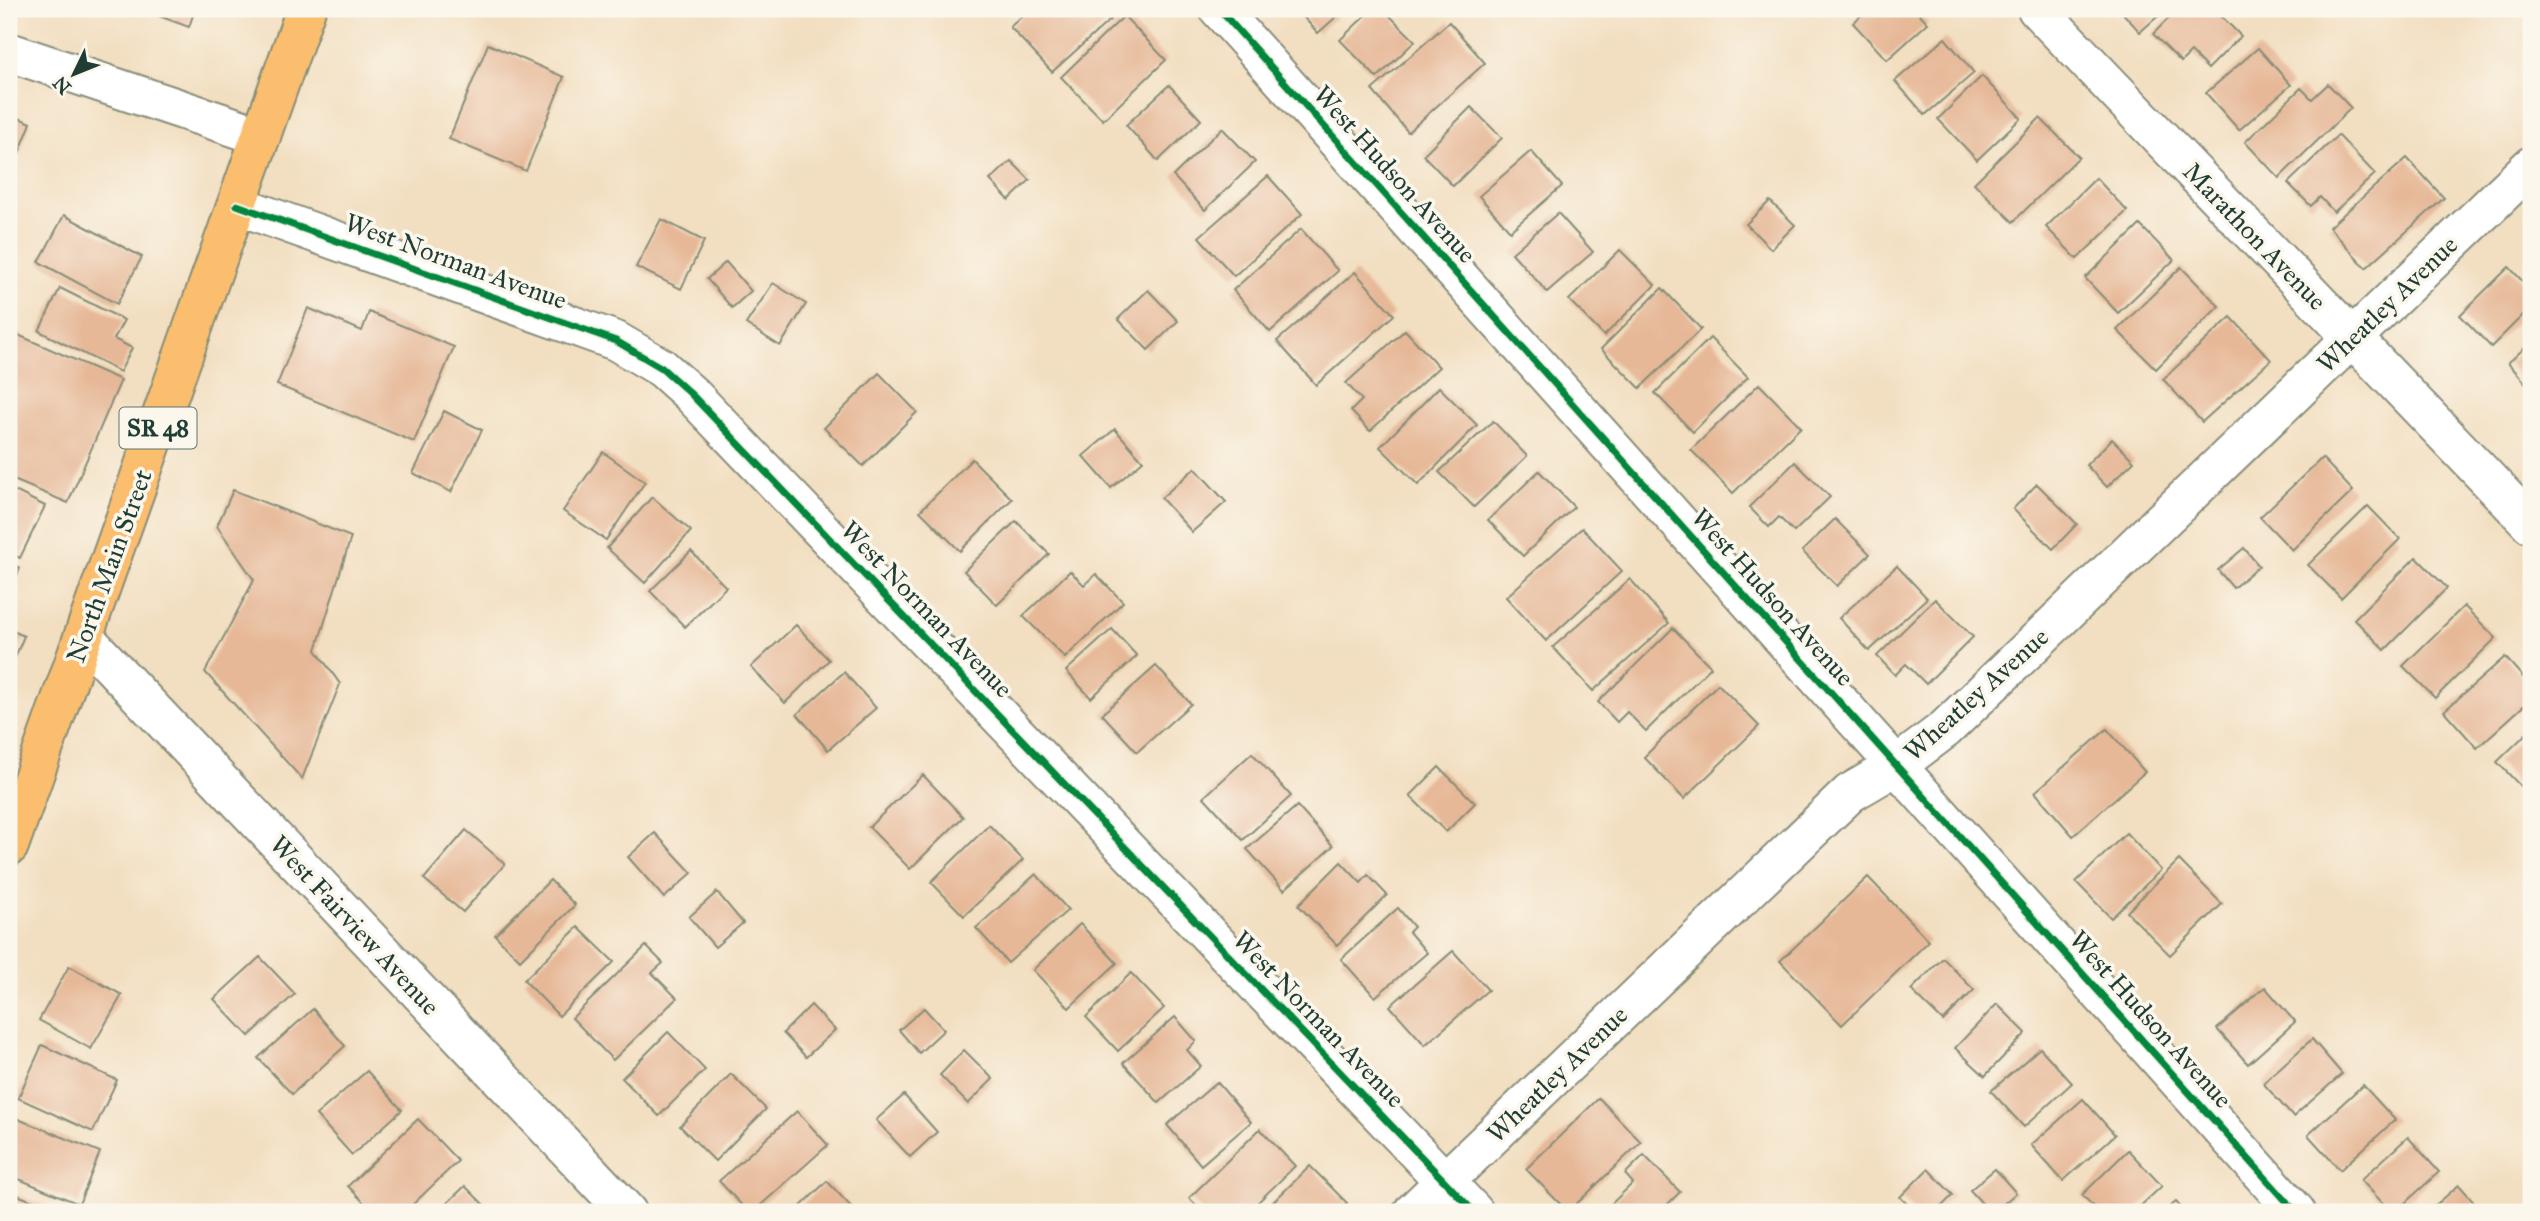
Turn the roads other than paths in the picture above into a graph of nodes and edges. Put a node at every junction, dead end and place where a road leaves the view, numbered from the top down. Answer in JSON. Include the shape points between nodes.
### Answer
{"nodes":[{"id":1,"x":306,"y":9,"type":"edge"},
{"id":2,"x":1219,"y":9,"type":"edge"},
{"id":3,"x":2037,"y":9,"type":"edge"},
{"id":4,"x":9,"y":51,"type":"edge"},
{"id":5,"x":261,"y":136,"type":"junction"},
{"id":6,"x":2531,"y":166,"type":"edge"},
{"id":7,"x":237,"y":205,"type":"junction"},
{"id":8,"x":2351,"y":337,"type":"junction"},
{"id":9,"x":2531,"y":524,"type":"edge"},
{"id":10,"x":84,"y":636,"type":"junction"},
{"id":11,"x":1896,"y":766,"type":"junction"},
{"id":12,"x":13,"y":821,"type":"edge"},
{"id":13,"x":1445,"y":1182,"type":"junction"},
{"id":14,"x":627,"y":1212,"type":"edge"},
{"id":15,"x":1413,"y":1212,"type":"edge"},
{"id":16,"x":1474,"y":1212,"type":"edge"},
{"id":17,"x":2296,"y":1212,"type":"edge"}],
"edges":[{"from":1,"to":5,"type":"main road","name":"North Main Street","number":"SR 48"},
{"from":2,"to":11,"type":"street","name":"West Hudson Avenue"},
{"from":3,"to":8,"type":"street","name":"Marathon Avenue"},
{"from":4,"to":5,"type":"street"},
{"from":5,"to":7,"type":"main road","name":"North Main Street","number":"SR 48"},
{"from":6,"to":8,"type":"street","name":"Wheatley Avenue"},
{"from":7,"to":10,"type":"main road","name":"North Main Street","number":"SR 48"},
{"from":7,"to":13,"type":"street","name":"West Norman Avenue","via":[[616,341],[662,368],[844,552]]},
{"from":8,"to":9,"type":"street","name":"Marathon Avenue"},
{"from":8,"to":11,"type":"street","name":"Wheatley Avenue","via":[[1945,729]]},
{"from":10,"to":12,"type":"main road","name":"North Main Street","number":"SR 48"},
{"from":10,"to":14,"type":"street","name":"West Fairview Avenue"},
{"from":11,"to":13,"type":"street","name":"Wheatley Avenue","via":[[1850,793]]},
{"from":11,"to":17,"type":"street","name":"West Hudson Avenue"},
{"from":13,"to":15,"type":"street","name":"Wheatley Avenue"},
{"from":13,"to":16,"type":"street","name":"West Norman Avenue"}]}
